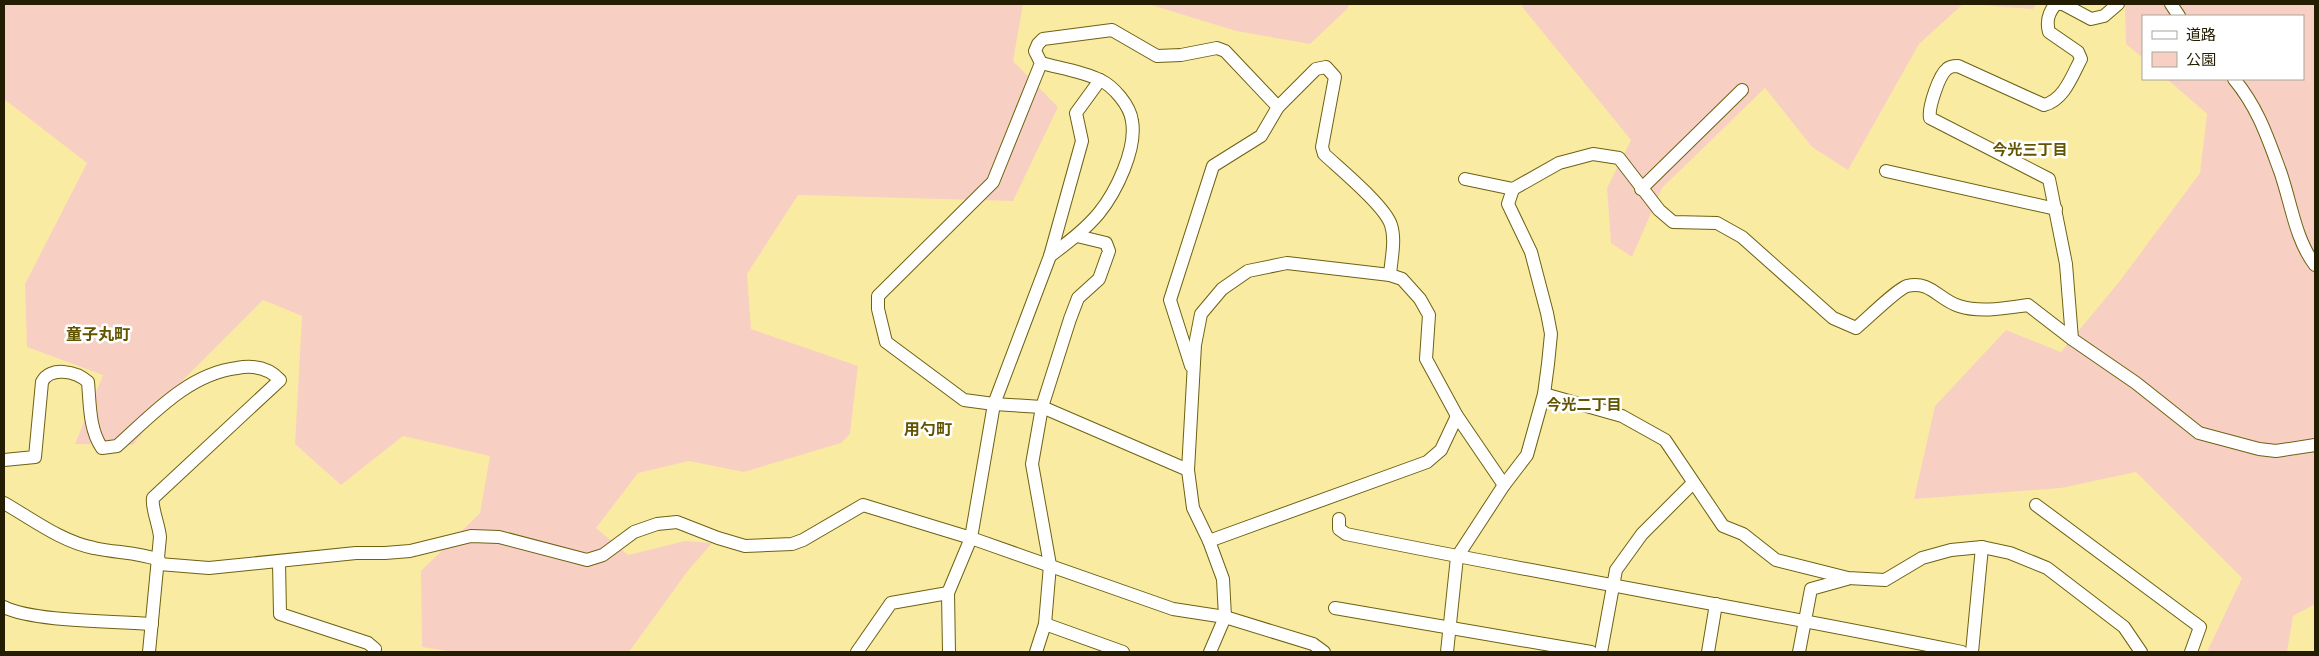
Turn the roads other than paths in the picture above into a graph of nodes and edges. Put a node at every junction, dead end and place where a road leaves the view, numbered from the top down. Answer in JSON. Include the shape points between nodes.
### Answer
{"nodes":[{"id":1,"x":2118,"y":4,"type":"edge"},
{"id":2,"x":2171,"y":4,"type":"edge"},
{"id":3,"x":2178,"y":15,"type":"edge"},
{"id":4,"x":1040,"y":63,"type":"junction"},
{"id":5,"x":1100,"y":80,"type":"junction"},
{"id":6,"x":2235,"y":80,"type":"edge"},
{"id":7,"x":1742,"y":90,"type":"dead end"},
{"id":8,"x":1278,"y":107,"type":"junction"},
{"id":9,"x":1886,"y":171,"type":"dead end"},
{"id":10,"x":1465,"y":179,"type":"dead end"},
{"id":11,"x":1513,"y":189,"type":"junction"},
{"id":12,"x":1641,"y":189,"type":"junction"},
{"id":13,"x":2056,"y":209,"type":"junction"},
{"id":14,"x":1077,"y":236,"type":"junction"},
{"id":15,"x":1050,"y":256,"type":"junction"},
{"id":16,"x":2315,"y":265,"type":"edge"},
{"id":17,"x":1390,"y":275,"type":"junction"},
{"id":18,"x":2072,"y":340,"type":"junction"},
{"id":19,"x":1193,"y":373,"type":"junction"},
{"id":20,"x":1544,"y":394,"type":"junction"},
{"id":21,"x":994,"y":404,"type":"junction"},
{"id":22,"x":1042,"y":406,"type":"junction"},
{"id":23,"x":1457,"y":416,"type":"junction"},
{"id":24,"x":2315,"y":445,"type":"edge"},
{"id":25,"x":4,"y":460,"type":"edge"},
{"id":26,"x":1188,"y":470,"type":"junction"},
{"id":27,"x":1693,"y":483,"type":"junction"},
{"id":28,"x":1504,"y":485,"type":"junction"},
{"id":29,"x":4,"y":503,"type":"edge"},
{"id":30,"x":2036,"y":505,"type":"dead end"},
{"id":31,"x":1339,"y":518,"type":"dead end"},
{"id":32,"x":970,"y":538,"type":"junction"},
{"id":33,"x":1209,"y":541,"type":"junction"},
{"id":34,"x":1982,"y":547,"type":"junction"},
{"id":35,"x":1457,"y":557,"type":"junction"},
{"id":36,"x":159,"y":562,"type":"junction"},
{"id":37,"x":279,"y":562,"type":"junction"},
{"id":38,"x":1050,"y":565,"type":"junction"},
{"id":39,"x":1848,"y":578,"type":"junction"},
{"id":40,"x":1614,"y":586,"type":"junction"},
{"id":41,"x":948,"y":593,"type":"junction"},
{"id":42,"x":1716,"y":604,"type":"junction"},
{"id":43,"x":4,"y":607,"type":"edge"},
{"id":44,"x":1335,"y":608,"type":"dead end"},
{"id":45,"x":1225,"y":617,"type":"junction"},
{"id":46,"x":1805,"y":620,"type":"junction"},
{"id":47,"x":152,"y":624,"type":"junction"},
{"id":48,"x":1045,"y":624,"type":"junction"},
{"id":49,"x":1449,"y":628,"type":"junction"},
{"id":50,"x":149,"y":652,"type":"edge"},
{"id":51,"x":374,"y":652,"type":"edge"},
{"id":52,"x":857,"y":652,"type":"edge"},
{"id":53,"x":949,"y":652,"type":"edge"},
{"id":54,"x":1036,"y":652,"type":"edge"},
{"id":55,"x":1123,"y":652,"type":"edge"},
{"id":56,"x":1210,"y":652,"type":"edge"},
{"id":57,"x":1324,"y":652,"type":"edge"},
{"id":58,"x":1447,"y":652,"type":"edge"},
{"id":59,"x":1591,"y":652,"type":"edge"},
{"id":60,"x":1602,"y":652,"type":"edge"},
{"id":61,"x":1708,"y":652,"type":"edge"},
{"id":62,"x":1799,"y":652,"type":"edge"},
{"id":63,"x":1962,"y":652,"type":"edge"},
{"id":64,"x":1972,"y":652,"type":"edge"},
{"id":65,"x":2141,"y":652,"type":"edge"},
{"id":66,"x":2191,"y":652,"type":"edge"}],
"edges":[{"from":1,"to":13,"type":"street","via":[[2104,16],[2091,19],[2063,4],[2056,4],[2050,11],[2049,32],[2082,58],[2053,103],[2044,105],[1958,66],[1949,66],[1928,110],[1930,118],[2049,179]]},
{"from":2,"to":3,"type":"street"},
{"from":4,"to":5,"type":"street"},
{"from":4,"to":8,"type":"street","via":[[1035,51],[1043,39],[1112,30],[1157,56],[1217,48],[1225,51]]},
{"from":4,"to":21,"type":"street","via":[[993,182],[878,296],[886,342],[894,350],[964,400]]},
{"from":5,"to":14,"type":"street","via":[[1116,92],[1132,120],[1129,150],[1112,195]]},
{"from":5,"to":15,"type":"street","via":[[1076,113],[1082,141]]},
{"from":6,"to":16,"type":"street","via":[[2258,111],[2292,215]]},
{"from":7,"to":12,"type":"street"},
{"from":8,"to":17,"type":"street","via":[[1316,69],[1326,67],[1332,71],[1334,91],[1322,147],[1324,154],[1372,200],[1391,224]]},
{"from":8,"to":19,"type":"street","via":[[1261,136],[1213,166],[1192,225],[1170,300]]},
{"from":9,"to":13,"type":"street"},
{"from":10,"to":11,"type":"street"},
{"from":11,"to":12,"type":"street","via":[[1559,163],[1592,154],[1619,158]]},
{"from":11,"to":20,"type":"street","via":[[1508,204],[1530,252],[1551,334]]},
{"from":12,"to":18,"type":"street","via":[[1673,222],[1716,223],[1742,237],[1833,318],[1856,328],[1904,287],[1920,284],[1958,306],[1985,310],[2028,305]]},
{"from":13,"to":18,"type":"street","via":[[2066,264]]},
{"from":14,"to":15,"type":"street"},
{"from":14,"to":22,"type":"street","via":[[1106,242],[1109,251],[1099,278],[1078,298]]},
{"from":15,"to":21,"type":"street"},
{"from":17,"to":19,"type":"street","via":[[1287,263],[1248,272],[1222,289],[1202,314]]},
{"from":17,"to":23,"type":"street","via":[[1402,279],[1429,315],[1426,359]]},
{"from":18,"to":24,"type":"street","via":[[2136,383],[2199,433],[2276,451]]},
{"from":19,"to":26,"type":"street"},
{"from":20,"to":27,"type":"street","via":[[1622,416],[1653,432],[1665,440]]},
{"from":20,"to":28,"type":"street","via":[[1527,455]]},
{"from":21,"to":22,"type":"street"},
{"from":21,"to":32,"type":"street"},
{"from":22,"to":26,"type":"street"},
{"from":22,"to":38,"type":"street","via":[[1032,464]]},
{"from":23,"to":28,"type":"street"},
{"from":23,"to":33,"type":"street","via":[[1441,450],[1427,462]]},
{"from":25,"to":36,"type":"street","via":[[35,457],[42,382],[52,372],[72,373],[88,382],[93,429],[102,448],[117,446],[172,398],[202,377],[248,366],[270,372],[280,380],[153,498],[160,537]]},
{"from":26,"to":33,"type":"street","via":[[1193,508]]},
{"from":27,"to":39,"type":"street","via":[[1723,526],[1742,534],[1776,560]]},
{"from":27,"to":40,"type":"street","via":[[1633,544],[1616,570]]},
{"from":28,"to":35,"type":"street"},
{"from":29,"to":36,"type":"street","via":[[63,537],[92,548],[144,554]]},
{"from":30,"to":66,"type":"street","via":[[2200,627]]},
{"from":31,"to":35,"type":"street","via":[[1340,529],[1346,534]]},
{"from":32,"to":37,"type":"street","via":[[863,505],[792,544],[745,546],[677,522],[657,524],[634,532],[603,555],[587,560],[499,537],[472,536],[410,551],[356,553]]},
{"from":32,"to":38,"type":"street"},
{"from":32,"to":41,"type":"street"},
{"from":33,"to":45,"type":"street","via":[[1223,579]]},
{"from":34,"to":39,"type":"street","via":[[1950,550],[1922,558],[1885,580]]},
{"from":34,"to":64,"type":"street"},
{"from":34,"to":65,"type":"street","via":[[2010,553],[2047,568],[2124,627]]},
{"from":35,"to":40,"type":"street"},
{"from":35,"to":49,"type":"street"},
{"from":36,"to":37,"type":"street","via":[[210,568]]},
{"from":36,"to":47,"type":"street"},
{"from":37,"to":51,"type":"street","via":[[280,614],[368,644]]},
{"from":38,"to":45,"type":"street","via":[[1173,609]]},
{"from":38,"to":48,"type":"street"},
{"from":39,"to":46,"type":"street","via":[[1811,589]]},
{"from":40,"to":42,"type":"street"},
{"from":40,"to":60,"type":"street"},
{"from":41,"to":52,"type":"street","via":[[891,603]]},
{"from":41,"to":53,"type":"street"},
{"from":42,"to":46,"type":"street"},
{"from":42,"to":61,"type":"street"},
{"from":43,"to":47,"type":"street","via":[[37,616]]},
{"from":44,"to":49,"type":"street"},
{"from":45,"to":56,"type":"street"},
{"from":45,"to":57,"type":"street","via":[[1313,644]]},
{"from":46,"to":62,"type":"street"},
{"from":46,"to":63,"type":"street"},
{"from":47,"to":50,"type":"street"},
{"from":48,"to":54,"type":"street"},
{"from":48,"to":55,"type":"street"},
{"from":49,"to":58,"type":"street"},
{"from":49,"to":59,"type":"street"}]}
